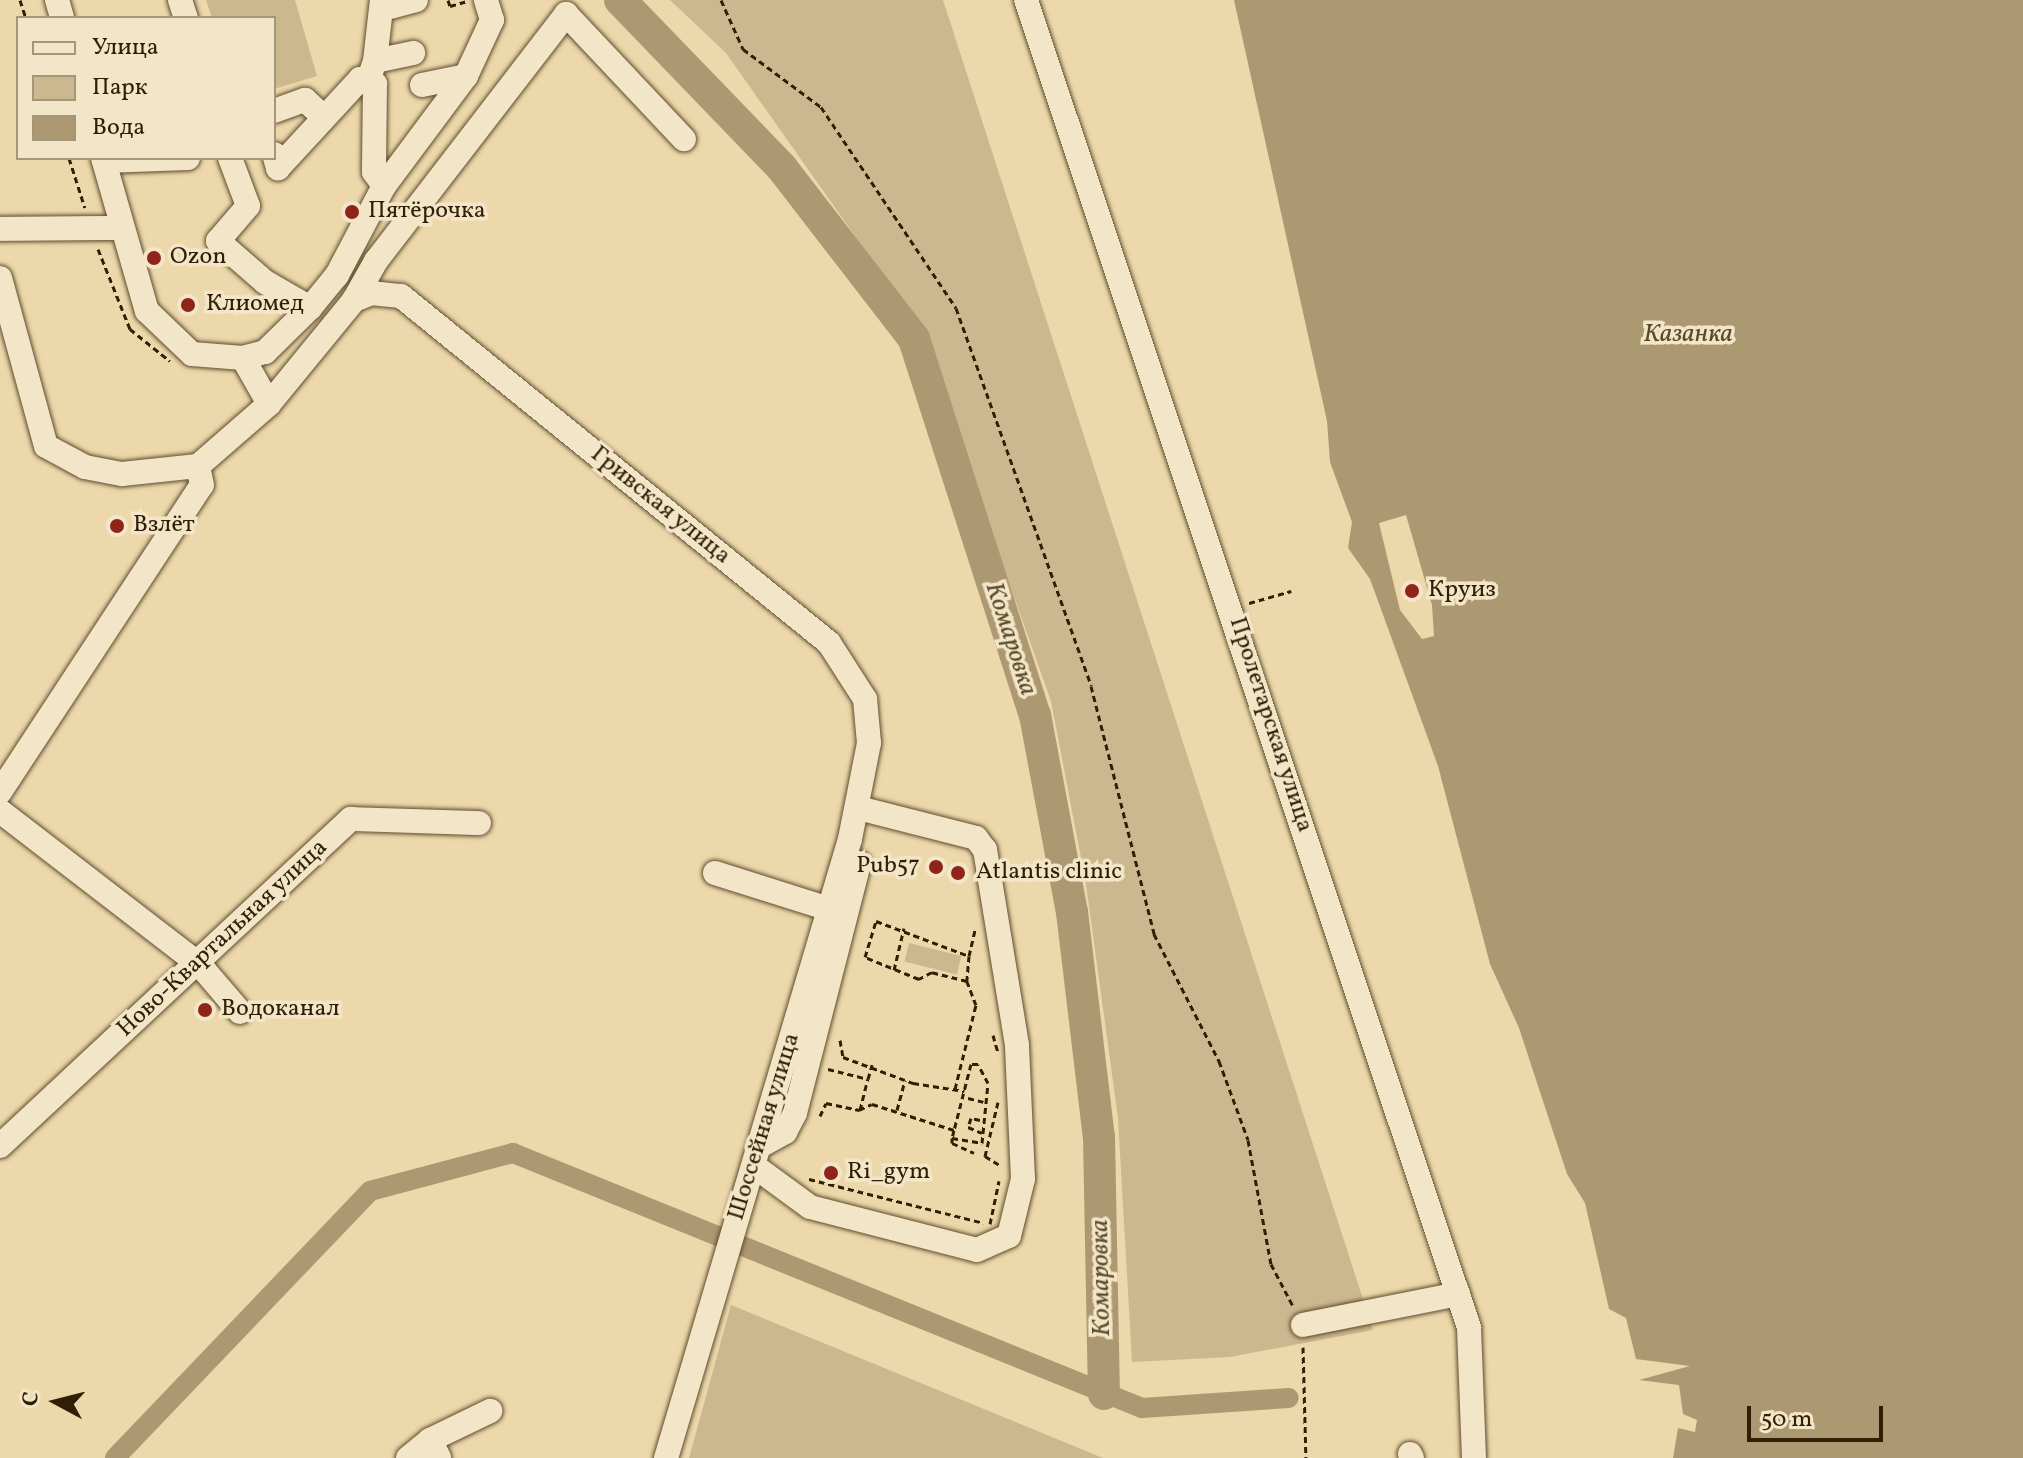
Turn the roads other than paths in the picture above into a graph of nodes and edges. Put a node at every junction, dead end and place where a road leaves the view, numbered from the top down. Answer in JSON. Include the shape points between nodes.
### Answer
{"nodes":[{"id":1,"x":416,"y":0,"type":"edge"},
{"id":2,"x":486,"y":0,"type":"edge"},
{"id":3,"x":1026,"y":0,"type":"edge"},
{"id":4,"x":382,"y":5,"type":"edge"},
{"id":5,"x":413,"y":53,"type":"dead end"},
{"id":6,"x":372,"y":71,"type":"junction"},
{"id":7,"x":466,"y":76,"type":"junction"},
{"id":8,"x":422,"y":85,"type":"dead end"},
{"id":9,"x":276,"y":110,"type":"edge"},
{"id":10,"x":323,"y":116,"type":"junction"},
{"id":11,"x":684,"y":139,"type":"dead end"},
{"id":12,"x":104,"y":160,"type":"edge"},
{"id":13,"x":231,"y":160,"type":"edge"},
{"id":14,"x":276,"y":160,"type":"edge"},
{"id":15,"x":370,"y":177,"type":"junction"},
{"id":16,"x":126,"y":218,"type":"junction"},
{"id":17,"x":0,"y":229,"type":"edge"},
{"id":18,"x":0,"y":278,"type":"edge"},
{"id":19,"x":354,"y":300,"type":"junction"},
{"id":20,"x":310,"y":308,"type":"junction"},
{"id":21,"x":7,"y":342,"type":"edge"},
{"id":22,"x":243,"y":358,"type":"junction"},
{"id":23,"x":269,"y":404,"type":"junction"},
{"id":24,"x":198,"y":466,"type":"junction"},
{"id":25,"x":0,"y":792,"type":"edge"},
{"id":26,"x":864,"y":805,"type":"junction"},
{"id":27,"x":0,"y":811,"type":"edge"},
{"id":28,"x":479,"y":823,"type":"dead end"},
{"id":29,"x":715,"y":873,"type":"dead end"},
{"id":30,"x":829,"y":909,"type":"junction"},
{"id":31,"x":199,"y":964,"type":"junction"},
{"id":32,"x":240,"y":1012,"type":"dead end"},
{"id":33,"x":0,"y":1146,"type":"edge"},
{"id":34,"x":757,"y":1156,"type":"junction"},
{"id":35,"x":1458,"y":1294,"type":"junction"},
{"id":36,"x":1303,"y":1325,"type":"road end"},
{"id":37,"x":490,"y":1411,"type":"dead end"},
{"id":38,"x":434,"y":1449,"type":"edge"},
{"id":39,"x":408,"y":1458,"type":"edge"},
{"id":40,"x":666,"y":1458,"type":"edge"},
{"id":41,"x":1474,"y":1458,"type":"edge"}],
"edges":[{"from":1,"to":4,"type":"street"},
{"from":2,"to":7,"type":"street","via":[[492,20]]},
{"from":3,"to":35,"type":"street","name":"Пролетарская улица"},
{"from":4,"to":6,"type":"street"},
{"from":5,"to":6,"type":"street"},
{"from":6,"to":10,"type":"street","via":[[346,87]]},
{"from":6,"to":15,"type":"street","via":[[378,127]]},
{"from":7,"to":8,"type":"street"},
{"from":7,"to":15,"type":"street"},
{"from":9,"to":10,"type":"street","via":[[305,100]]},
{"from":10,"to":14,"type":"street","via":[[278,168]]},
{"from":11,"to":19,"type":"street","via":[[566,14],[376,261]]},
{"from":12,"to":16,"type":"street"},
{"from":13,"to":20,"type":"street","via":[[248,206],[218,241],[265,282]]},
{"from":15,"to":20,"type":"street","via":[[337,275]]},
{"from":16,"to":17,"type":"street"},
{"from":16,"to":22,"type":"street","via":[[147,311],[192,354]]},
{"from":18,"to":21,"type":"street"},
{"from":19,"to":23,"type":"street"},
{"from":19,"to":26,"type":"street","name":"Гривская улица","via":[[371,293],[401,296],[838,651],[867,709]]},
{"from":20,"to":22,"type":"street","via":[[265,352]]},
{"from":21,"to":24,"type":"street","via":[[46,446],[85,467],[122,474]]},
{"from":22,"to":23,"type":"street"},
{"from":23,"to":24,"type":"street"},
{"from":24,"to":25,"type":"street","via":[[202,485]]},
{"from":26,"to":30,"type":"street","name":"Шоссейная улица"},
{"from":26,"to":34,"type":"street","via":[[795,1113],[785,1132]]},
{"from":26,"to":34,"type":"street","via":[[976,838],[985,850],[1017,1045],[1023,1179],[1000,1228],[998,1246],[977,1250],[810,1207]]},
{"from":27,"to":31,"type":"street"},
{"from":28,"to":31,"type":"street","name":"Ново-Квартальная улица","via":[[351,819]]},
{"from":29,"to":30,"type":"street"},
{"from":30,"to":34,"type":"street","name":"Шоссейная улица"},
{"from":31,"to":32,"type":"street"},
{"from":31,"to":33,"type":"street","name":"Ново-Квартальная улица"},
{"from":34,"to":40,"type":"street","name":"Шоссейная улица"},
{"from":35,"to":36,"type":"street"},
{"from":35,"to":41,"type":"street","name":"Пролетарская улица","via":[[1469,1328]]},
{"from":37,"to":38,"type":"street"},
{"from":38,"to":39,"type":"street"}]}
